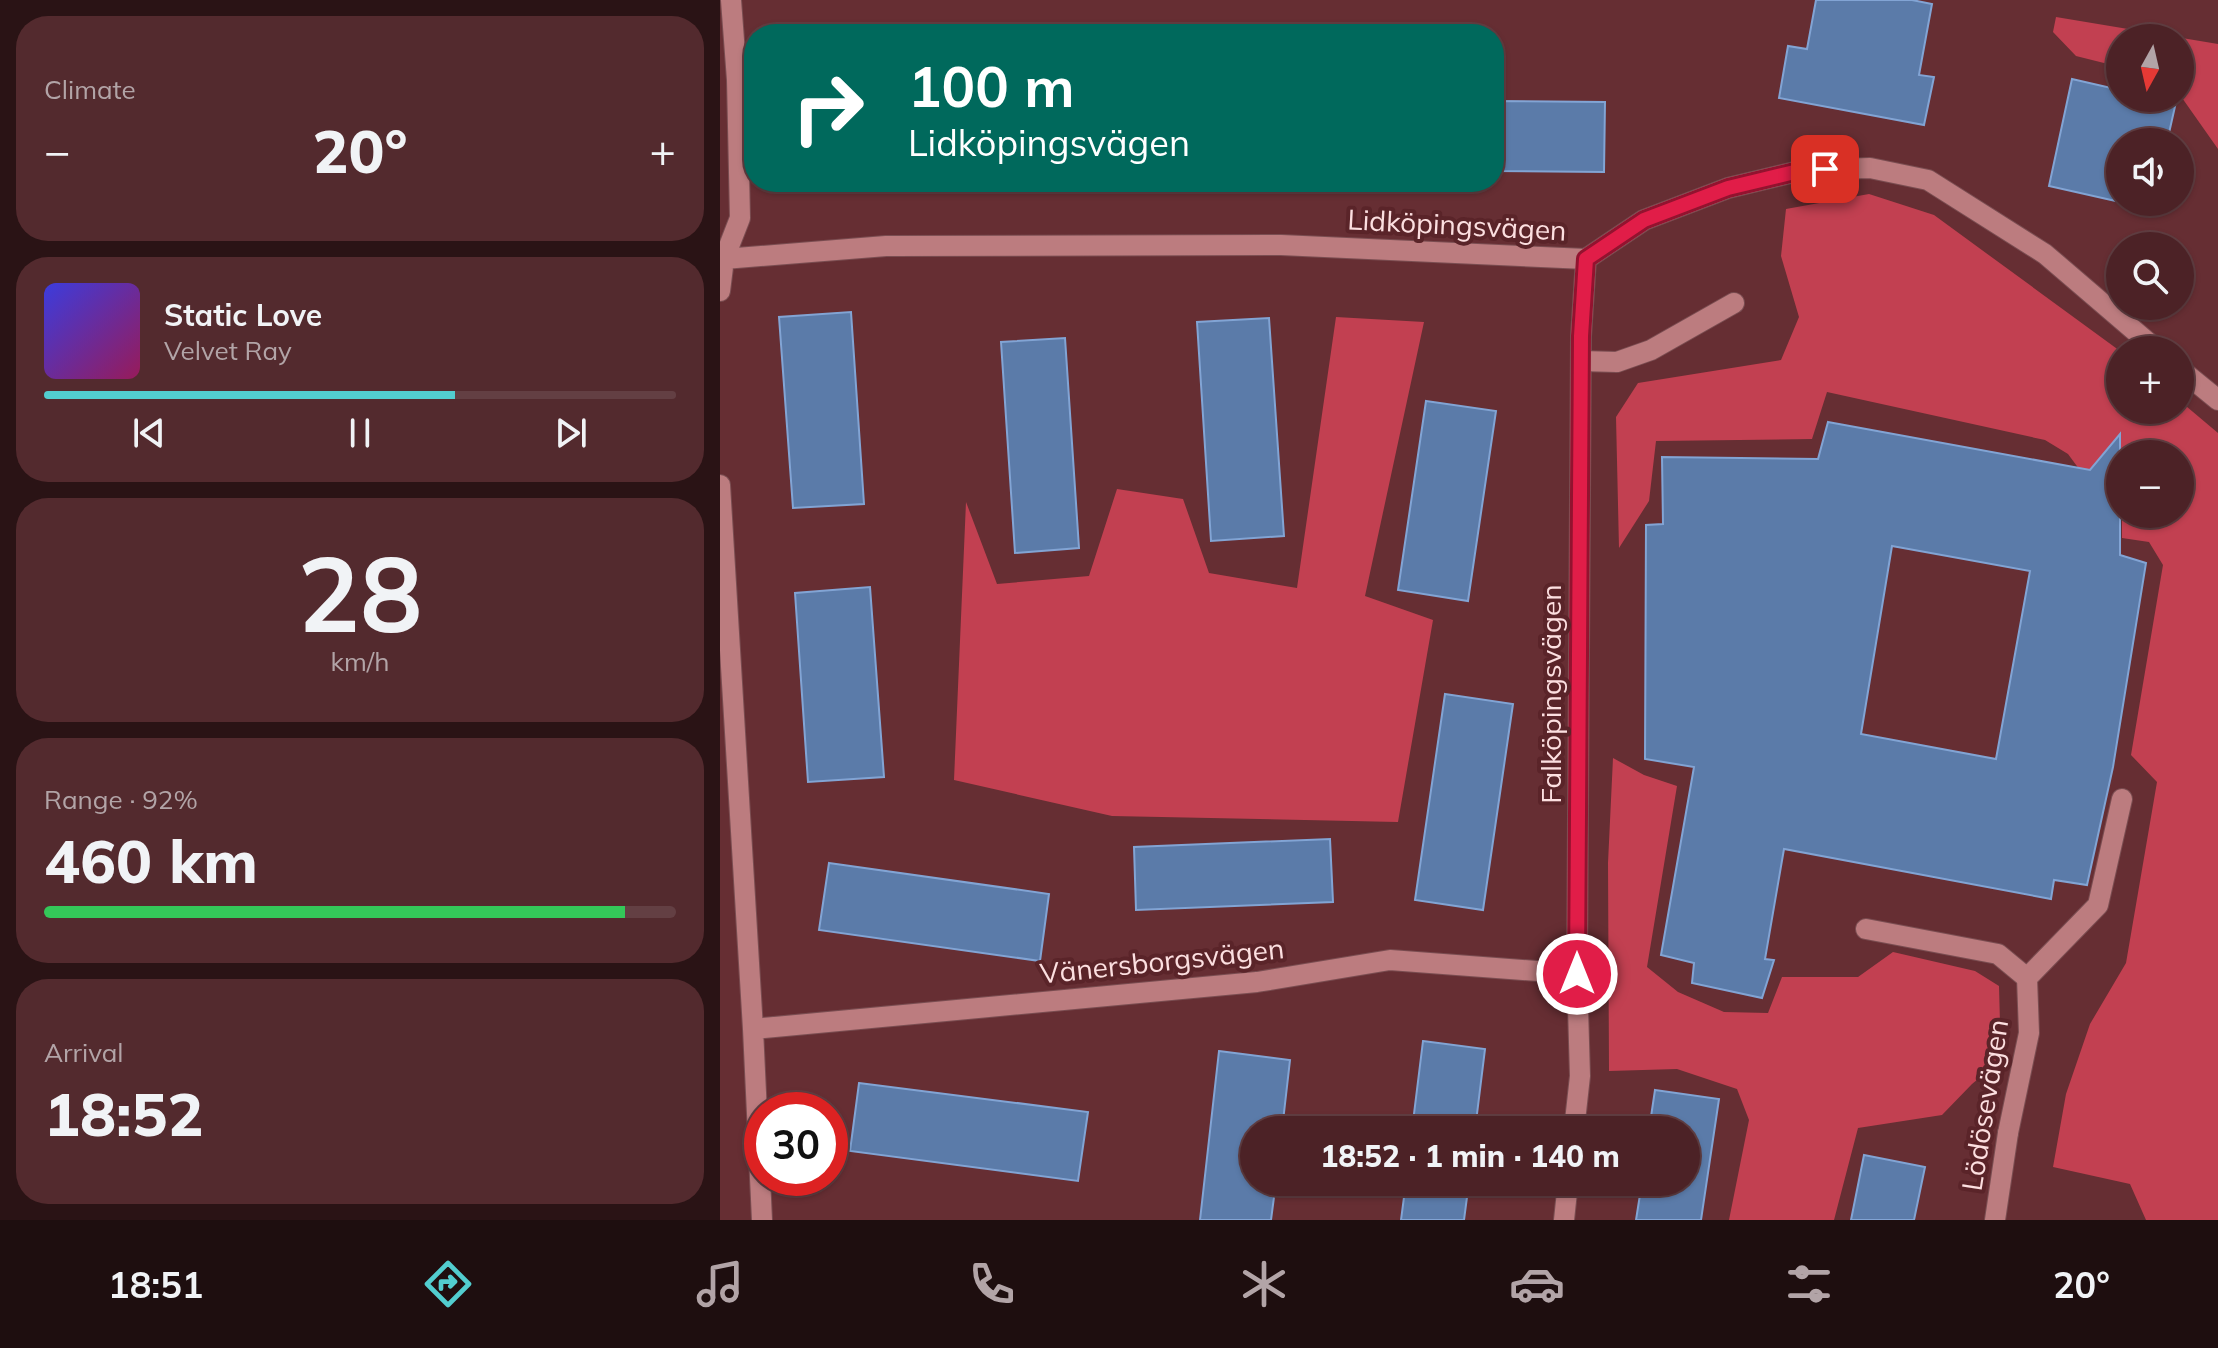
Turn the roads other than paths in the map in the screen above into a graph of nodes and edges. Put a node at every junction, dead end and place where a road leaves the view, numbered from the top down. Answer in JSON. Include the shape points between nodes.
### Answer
{"nodes":[{"id":1,"x":731,"y":0,"type":"edge"},
{"id":2,"x":724,"y":259,"type":"junction"},
{"id":3,"x":1586,"y":259,"type":"junction"},
{"id":4,"x":720,"y":291,"type":"edge"},
{"id":5,"x":1734,"y":303,"type":"dead end"},
{"id":6,"x":2141,"y":336,"type":"edge"},
{"id":7,"x":1581,"y":361,"type":"junction"},
{"id":8,"x":2194,"y":380,"type":"edge"},
{"id":9,"x":2218,"y":400,"type":"edge"},
{"id":10,"x":720,"y":485,"type":"edge"},
{"id":11,"x":2122,"y":799,"type":"dead end"},
{"id":12,"x":1866,"y":929,"type":"dead end"},
{"id":13,"x":1577,"y":974,"type":"junction"},
{"id":14,"x":2027,"y":978,"type":"junction"},
{"id":15,"x":753,"y":1029,"type":"junction"},
{"id":16,"x":1576,"y":1116,"type":"edge"},
{"id":17,"x":1567,"y":1196,"type":"edge"},
{"id":18,"x":762,"y":1220,"type":"edge"},
{"id":19,"x":1564,"y":1220,"type":"edge"},
{"id":20,"x":1995,"y":1220,"type":"edge"}],
"edges":[{"from":1,"to":2,"type":"street","via":[[740,218]]},
{"from":2,"to":3,"type":"street","name":"Lidköpingsvägen","via":[[886,246],[1281,245]]},
{"from":2,"to":4,"type":"street"},
{"from":3,"to":6,"type":"street","name":"Lidköpingsvägen","via":[[1644,220],[1728,188],[1803,170],[1870,168],[1928,180],[2045,254]]},
{"from":3,"to":7,"type":"street","name":"Falköpingsvägen"},
{"from":5,"to":7,"type":"street","via":[[1651,350],[1617,362]]},
{"from":7,"to":13,"type":"street","name":"Falköpingsvägen"},
{"from":8,"to":9,"type":"street"},
{"from":10,"to":15,"type":"street"},
{"from":11,"to":14,"type":"street","via":[[2098,905]]},
{"from":12,"to":14,"type":"street","via":[[1998,954]]},
{"from":13,"to":15,"type":"street","name":"Vänersborgsvägen","via":[[1390,960],[1257,982]]},
{"from":13,"to":16,"type":"street","name":"Falköpingsvägen","via":[[1580,1076]]},
{"from":14,"to":20,"type":"street","name":"Lödösevägen","via":[[2029,1033]]},
{"from":15,"to":18,"type":"street"},
{"from":17,"to":19,"type":"street"}]}
